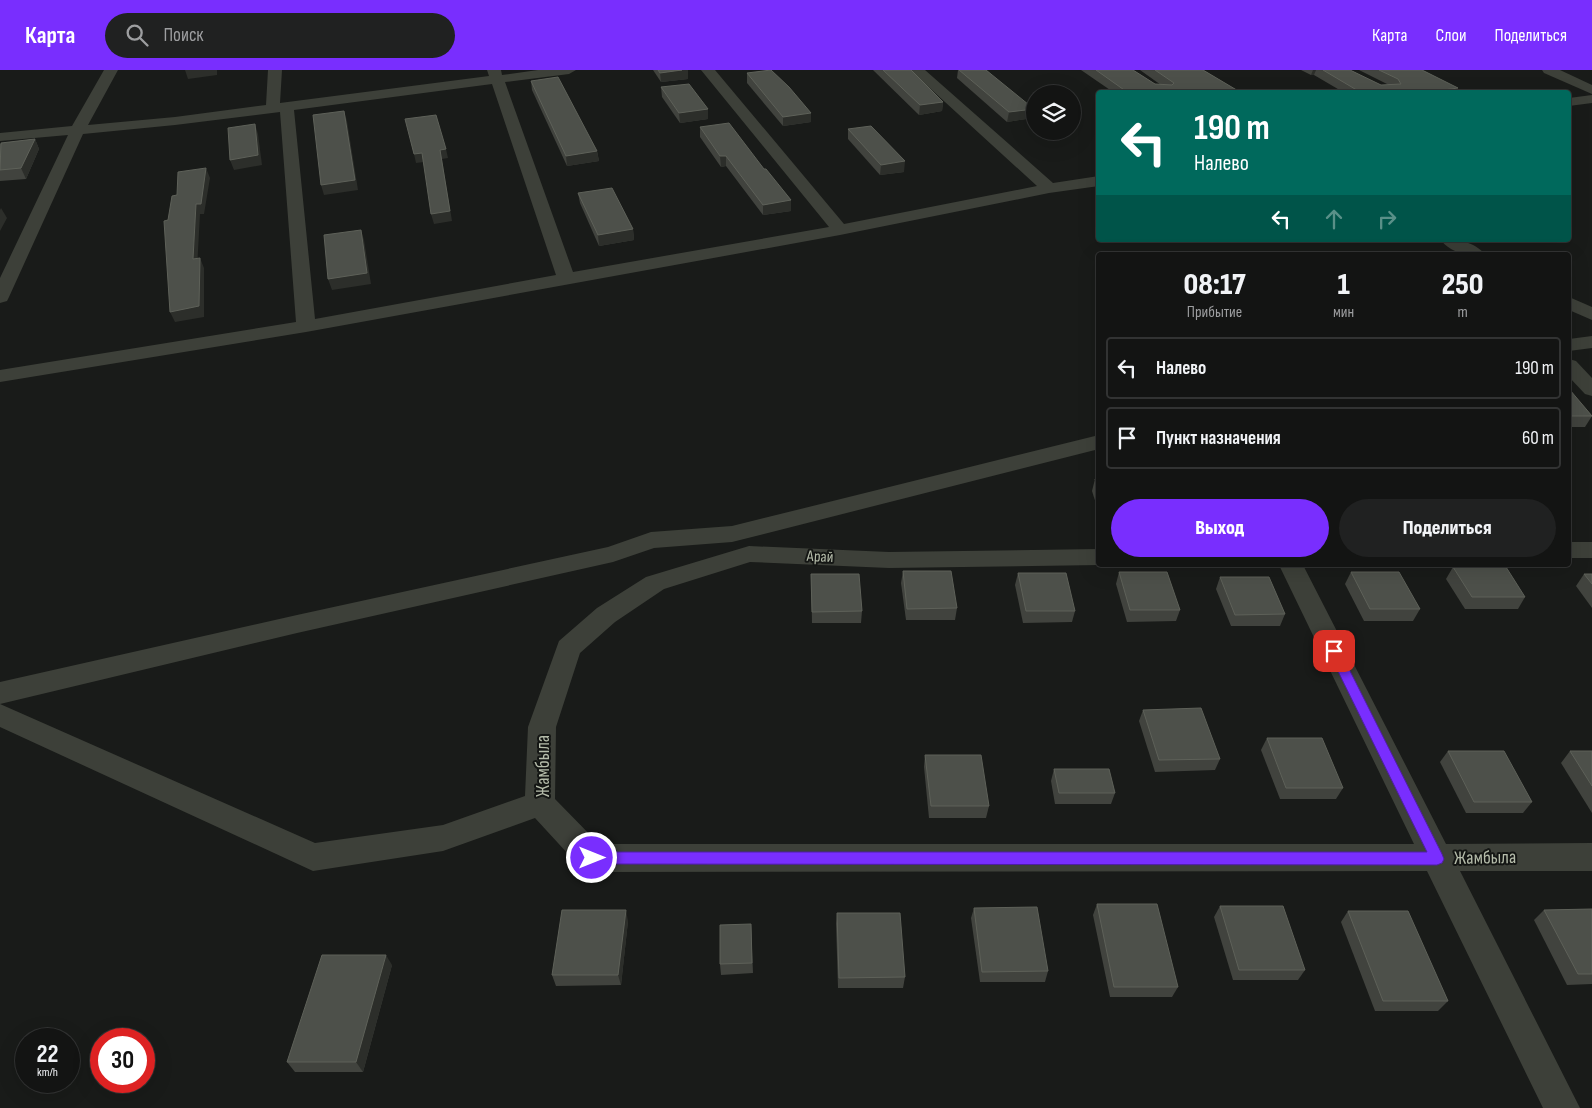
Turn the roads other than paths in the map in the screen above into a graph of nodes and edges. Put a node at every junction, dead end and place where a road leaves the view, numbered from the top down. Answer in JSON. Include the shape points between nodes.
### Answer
{"nodes":[{"id":1,"x":111,"y":70,"type":"edge"},
{"id":2,"x":275,"y":70,"type":"edge"},
{"id":3,"x":569,"y":70,"type":"edge"},
{"id":4,"x":708,"y":70,"type":"edge"},
{"id":5,"x":916,"y":70,"type":"edge"},
{"id":6,"x":1549,"y":70,"type":"edge"},
{"id":7,"x":496,"y":74,"type":"edge"},
{"id":8,"x":1592,"y":90,"type":"edge"},
{"id":9,"x":1592,"y":99,"type":"edge"},
{"id":10,"x":1571,"y":102,"type":"edge"},
{"id":11,"x":280,"y":107,"type":"junction"},
{"id":12,"x":77,"y":131,"type":"junction"},
{"id":13,"x":0,"y":138,"type":"edge"},
{"id":14,"x":1096,"y":181,"type":"edge"},
{"id":15,"x":1049,"y":188,"type":"junction"},
{"id":16,"x":840,"y":230,"type":"junction"},
{"id":17,"x":1453,"y":242,"type":"edge"},
{"id":18,"x":1471,"y":252,"type":"edge"},
{"id":19,"x":566,"y":278,"type":"junction"},
{"id":20,"x":0,"y":297,"type":"edge"},
{"id":21,"x":1571,"y":303,"type":"edge"},
{"id":22,"x":1592,"y":314,"type":"edge"},
{"id":23,"x":306,"y":326,"type":"junction"},
{"id":24,"x":1592,"y":342,"type":"edge"},
{"id":25,"x":1571,"y":345,"type":"edge"},
{"id":26,"x":1571,"y":367,"type":"edge"},
{"id":27,"x":0,"y":376,"type":"edge"},
{"id":28,"x":1592,"y":390,"type":"edge"},
{"id":29,"x":1096,"y":443,"type":"edge"},
{"id":30,"x":1571,"y":550,"type":"edge"},
{"id":31,"x":1592,"y":550,"type":"edge"},
{"id":32,"x":1096,"y":557,"type":"edge"},
{"id":33,"x":1292,"y":567,"type":"edge"},
{"id":34,"x":568,"y":648,"type":"joint"},
{"id":35,"x":0,"y":693,"type":"edge"},
{"id":36,"x":0,"y":715,"type":"edge"},
{"id":37,"x":540,"y":803,"type":"junction"},
{"id":38,"x":1592,"y":857,"type":"edge"},
{"id":39,"x":1437,"y":859,"type":"junction"},
{"id":40,"x":1562,"y":1108,"type":"edge"}],
"edges":[{"from":1,"to":12,"type":"street"},
{"from":2,"to":11,"type":"street"},
{"from":3,"to":7,"type":"street"},
{"from":4,"to":16,"type":"street"},
{"from":5,"to":15,"type":"street"},
{"from":6,"to":8,"type":"street"},
{"from":7,"to":11,"type":"street"},
{"from":7,"to":19,"type":"street"},
{"from":9,"to":10,"type":"street"},
{"from":11,"to":12,"type":"street"},
{"from":11,"to":23,"type":"street"},
{"from":12,"to":13,"type":"street"},
{"from":12,"to":20,"type":"street"},
{"from":14,"to":15,"type":"street"},
{"from":15,"to":16,"type":"street"},
{"from":16,"to":19,"type":"street"},
{"from":17,"to":18,"type":"street"},
{"from":19,"to":23,"type":"street"},
{"from":21,"to":22,"type":"street"},
{"from":23,"to":27,"type":"street"},
{"from":24,"to":25,"type":"street"},
{"from":26,"to":28,"type":"street"},
{"from":29,"to":35,"type":"street","via":[[732,534],[651,540],[613,554]]},
{"from":30,"to":31,"type":"street"},
{"from":32,"to":34,"type":"street","name":"Арай","via":[[889,560],[748,554],[655,583],[606,615]]},
{"from":33,"to":39,"type":"street"},
{"from":34,"to":37,"type":"street","name":"Жамбыла","via":[[542,727]]},
{"from":36,"to":37,"type":"street","via":[[312,857],[442,838]]},
{"from":37,"to":39,"type":"street","name":"Жамбыла","via":[[592,858]]},
{"from":38,"to":39,"type":"street","name":"Жамбыла"},
{"from":39,"to":40,"type":"street"}]}
